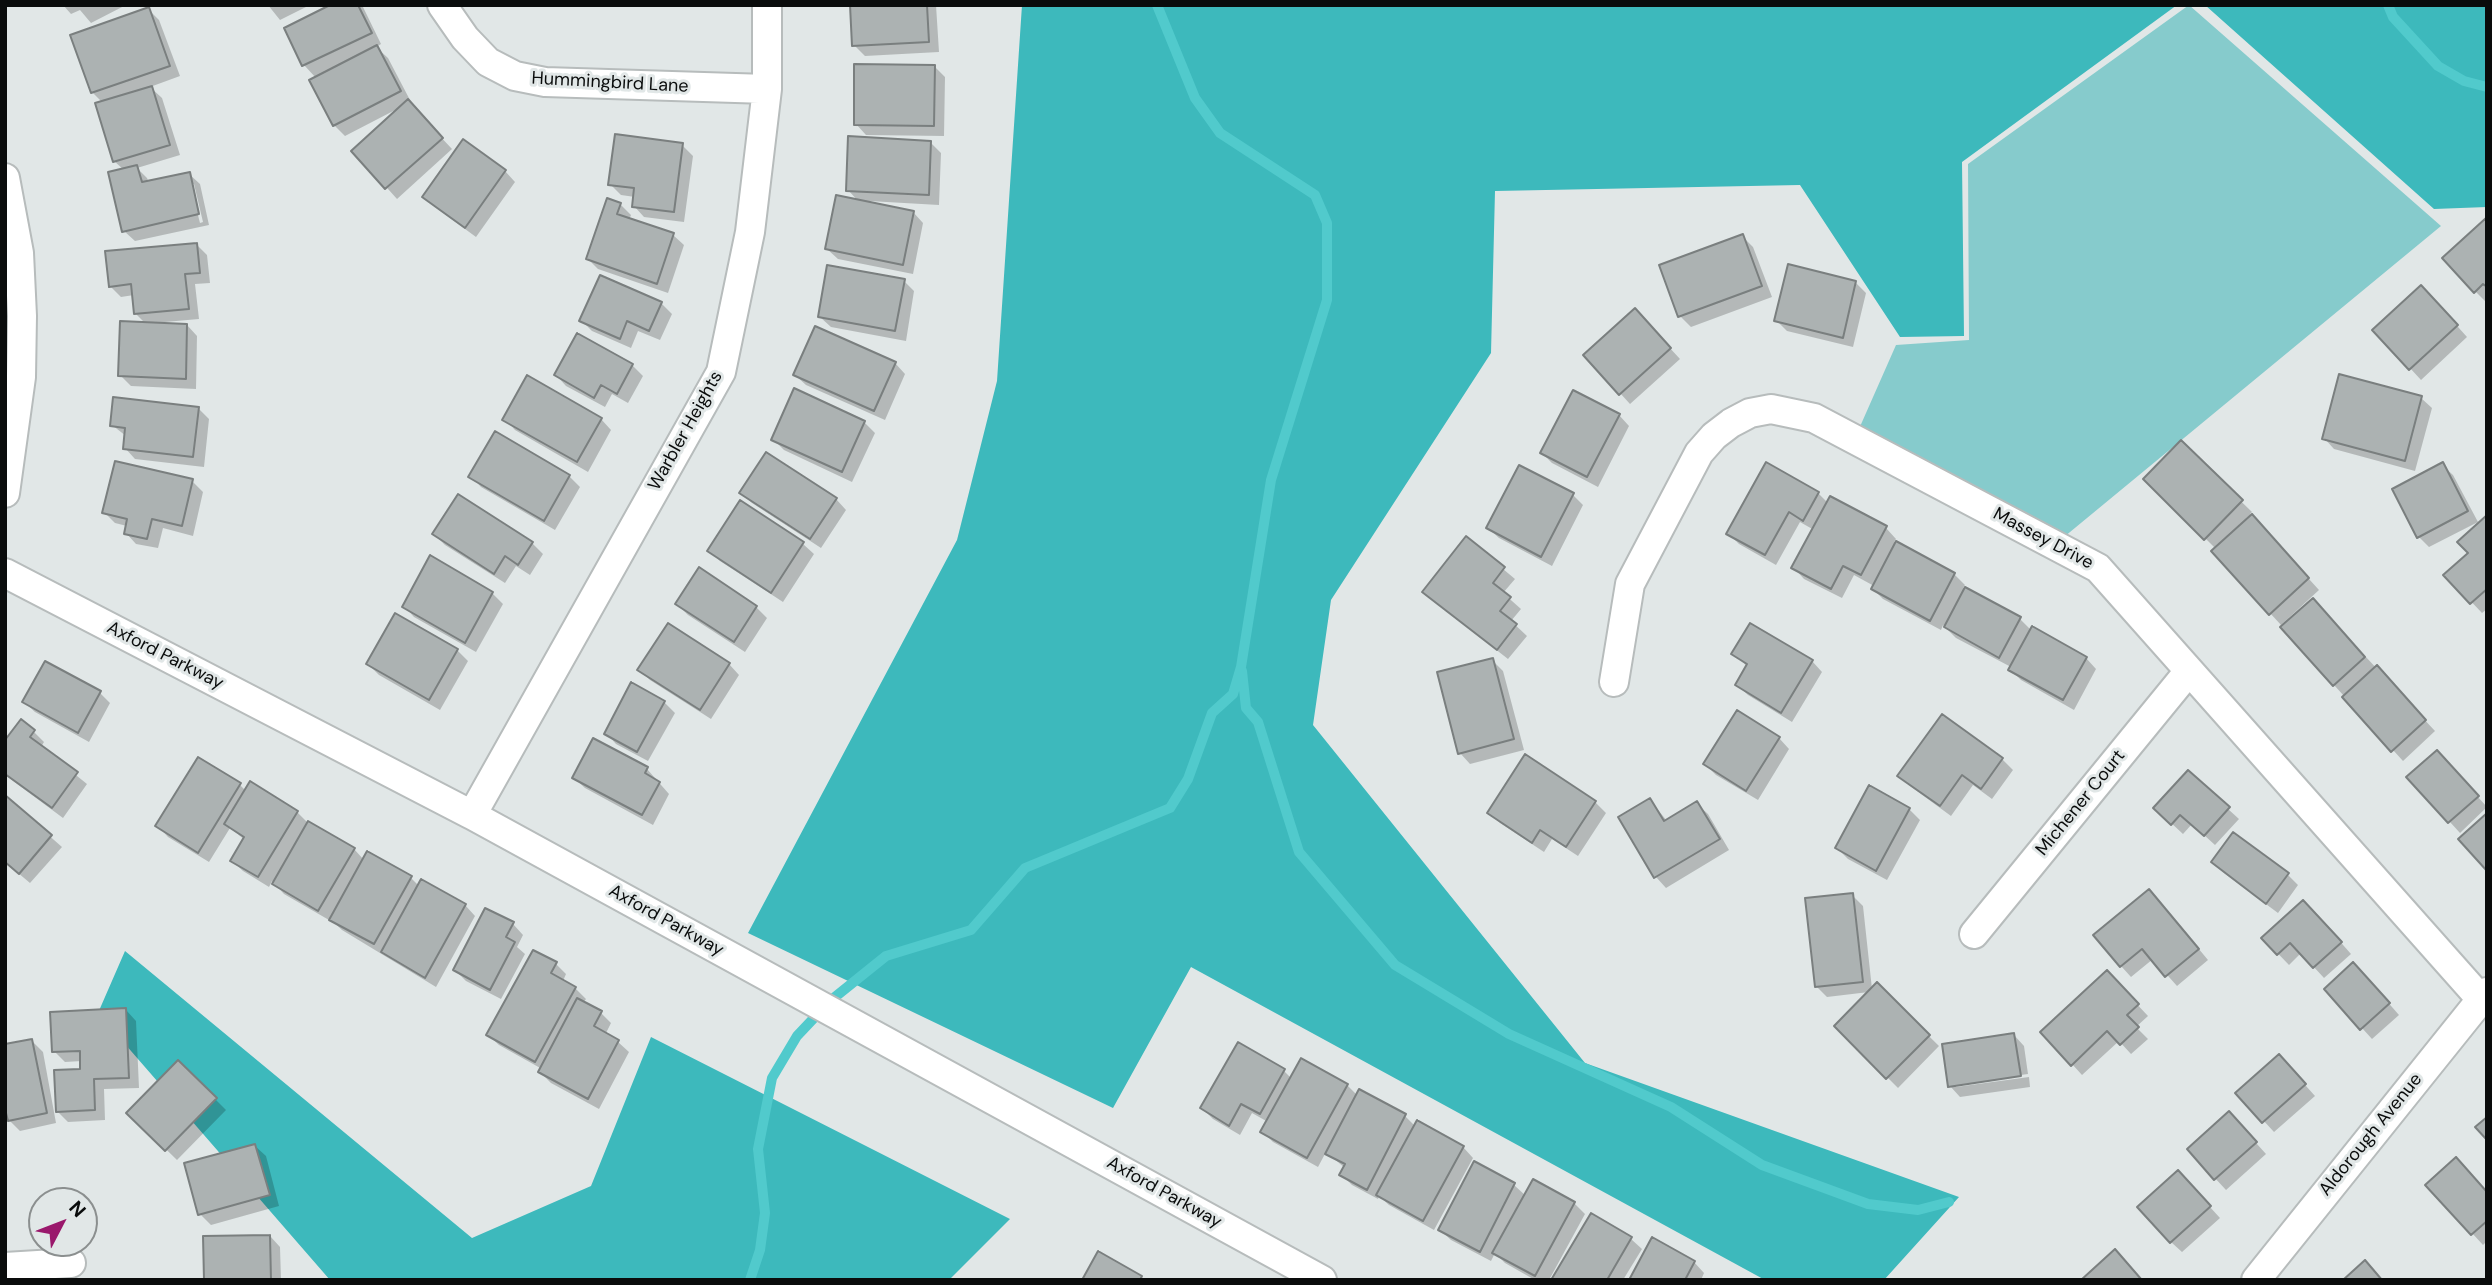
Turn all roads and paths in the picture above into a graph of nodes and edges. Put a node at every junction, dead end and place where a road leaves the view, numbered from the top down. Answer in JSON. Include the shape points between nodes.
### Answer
{"nodes":[{"id":1,"x":442,"y":5,"type":"edge"},
{"id":2,"x":767,"y":5,"type":"edge"},
{"id":3,"x":767,"y":89,"type":"junction"},
{"id":4,"x":5,"y":178,"type":"edge"},
{"id":5,"x":5,"y":493,"type":"edge"},
{"id":6,"x":5,"y":573,"type":"edge"},
{"id":7,"x":2189,"y":671,"type":"junction"},
{"id":8,"x":1614,"y":682,"type":"dead end"},
{"id":9,"x":472,"y":815,"type":"junction"},
{"id":10,"x":1974,"y":934,"type":"dead end"},
{"id":11,"x":2484,"y":995,"type":"edge"},
{"id":12,"x":71,"y":1263,"type":"dead end"},
{"id":13,"x":5,"y":1267,"type":"edge"},
{"id":14,"x":1322,"y":1280,"type":"edge"},
{"id":15,"x":2256,"y":1280,"type":"edge"}],
"edges":[{"from":1,"to":3,"type":"street","name":"Hummingbird Lane","via":[[488,62],[515,76],[545,82]]},
{"from":2,"to":3,"type":"street","name":"Warbler Heights"},
{"from":3,"to":9,"type":"street","name":"Warbler Heights","via":[[750,232],[721,372]]},
{"from":4,"to":5,"type":"street","via":[[19,253],[22,316],[21,377]]},
{"from":6,"to":9,"type":"street","name":"Axford Parkway"},
{"from":7,"to":8,"type":"street","name":"Massey Drive","via":[[2098,568],[1814,418],[1772,409],[1731,423],[1699,453],[1630,584]]},
{"from":7,"to":10,"type":"street","name":"Michener Court"},
{"from":7,"to":11,"type":"street","name":"Massey Drive"},
{"from":9,"to":14,"type":"street","name":"Axford Parkway"},
{"from":11,"to":15,"type":"street","name":"Aldorough Avenue"},
{"from":12,"to":13,"type":"street"}]}
